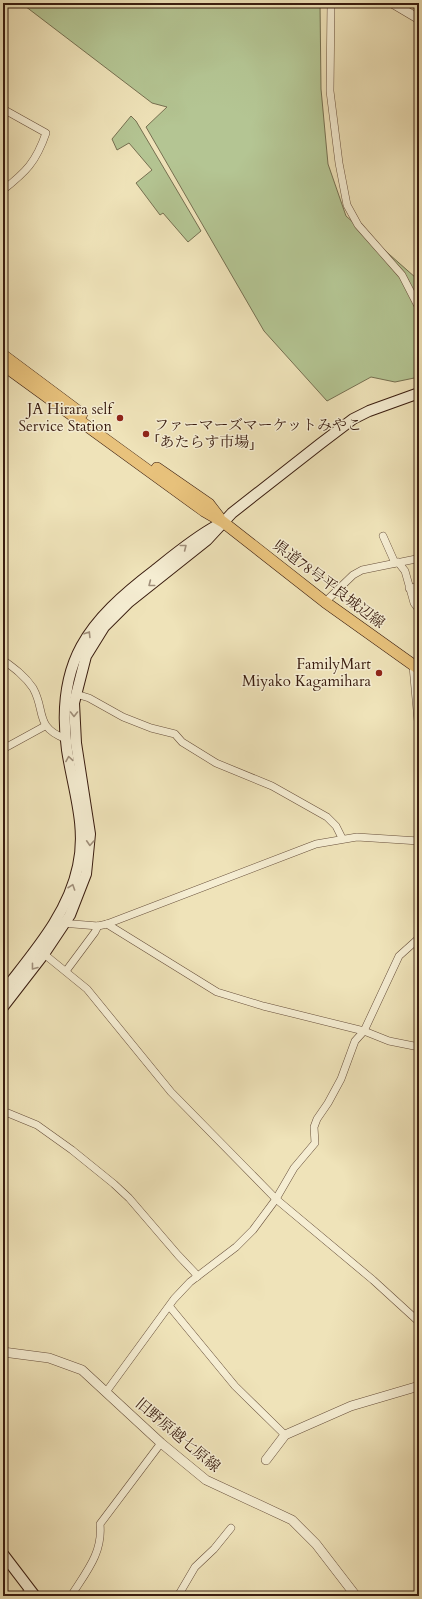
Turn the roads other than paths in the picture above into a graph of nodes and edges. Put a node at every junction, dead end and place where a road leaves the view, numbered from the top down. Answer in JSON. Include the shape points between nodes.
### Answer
{"nodes":[{"id":1,"x":331,"y":3,"type":"edge"},
{"id":2,"x":392,"y":3,"type":"edge"},
{"id":3,"x":419,"y":19,"type":"edge"},
{"id":4,"x":3,"y":108,"type":"edge"},
{"id":5,"x":3,"y":190,"type":"edge"},
{"id":6,"x":419,"y":308,"type":"edge"},
{"id":7,"x":3,"y":355,"type":"edge"},
{"id":8,"x":3,"y":365,"type":"edge"},
{"id":9,"x":419,"y":393,"type":"edge"},
{"id":10,"x":223,"y":522,"type":"junction"},
{"id":11,"x":383,"y":536,"type":"dead end"},
{"id":12,"x":419,"y":556,"type":"edge"},
{"id":13,"x":397,"y":562,"type":"junction"},
{"id":14,"x":419,"y":587,"type":"edge"},
{"id":15,"x":409,"y":588,"type":"junction"},
{"id":16,"x":325,"y":602,"type":"junction"},
{"id":17,"x":419,"y":610,"type":"edge"},
{"id":18,"x":3,"y":660,"type":"edge"},
{"id":19,"x":417,"y":668,"type":"edge"},
{"id":20,"x":76,"y":694,"type":"junction"},
{"id":21,"x":419,"y":721,"type":"edge"},
{"id":22,"x":45,"y":726,"type":"junction"},
{"id":23,"x":66,"y":740,"type":"junction"},
{"id":24,"x":3,"y":749,"type":"edge"},
{"id":25,"x":342,"y":838,"type":"junction"},
{"id":26,"x":419,"y":841,"type":"edge"},
{"id":27,"x":60,"y":923,"type":"junction"},
{"id":28,"x":107,"y":924,"type":"junction"},
{"id":29,"x":98,"y":926,"type":"junction"},
{"id":30,"x":419,"y":938,"type":"edge"},
{"id":31,"x":44,"y":954,"type":"junction"},
{"id":32,"x":66,"y":971,"type":"junction"},
{"id":33,"x":3,"y":992,"type":"edge"},
{"id":34,"x":3,"y":1007,"type":"edge"},
{"id":35,"x":364,"y":1031,"type":"junction"},
{"id":36,"x":419,"y":1047,"type":"edge"},
{"id":37,"x":3,"y":1111,"type":"edge"},
{"id":38,"x":276,"y":1199,"type":"junction"},
{"id":39,"x":197,"y":1277,"type":"junction"},
{"id":40,"x":170,"y":1307,"type":"junction"},
{"id":41,"x":419,"y":1322,"type":"edge"},
{"id":42,"x":3,"y":1352,"type":"edge"},
{"id":43,"x":419,"y":1386,"type":"edge"},
{"id":44,"x":106,"y":1392,"type":"junction"},
{"id":45,"x":285,"y":1435,"type":"junction"},
{"id":46,"x":161,"y":1443,"type":"junction"},
{"id":47,"x":266,"y":1460,"type":"dead end"},
{"id":48,"x":231,"y":1528,"type":"dead end"},
{"id":49,"x":3,"y":1554,"type":"edge"},
{"id":50,"x":30,"y":1595,"type":"edge"},
{"id":51,"x":71,"y":1596,"type":"edge"},
{"id":52,"x":178,"y":1596,"type":"edge"},
{"id":53,"x":356,"y":1596,"type":"edge"}],
"edges":[{"from":1,"to":6,"type":"street","via":[[330,91],[347,204],[358,225],[402,275]]},
{"from":2,"to":3,"type":"street"},
{"from":4,"to":5,"type":"street","via":[[46,133],[41,148],[25,172]]},
{"from":7,"to":10,"type":"main road","name":"県道78号平良城辺線","via":[[123,445],[209,504]]},
{"from":8,"to":10,"type":"main road","name":"県道78号平良城辺線","via":[[204,511]]},
{"from":9,"to":10,"type":"main road","via":[[381,405],[353,420]]},
{"from":10,"to":16,"type":"main road","name":"県道78号平良城辺線"},
{"from":10,"to":20,"type":"main road","one_way":true,"via":[[206,540],[129,602],[104,627],[86,656]]},
{"from":23,"to":10,"type":"main road","one_way":true,"via":[[67,684],[72,664],[93,626],[140,581],[199,535]]},
{"from":11,"to":13,"type":"street"},
{"from":12,"to":13,"type":"street"},
{"from":13,"to":15,"type":"street","via":[[405,571]]},
{"from":13,"to":16,"type":"street","via":[[362,570],[353,575]]},
{"from":14,"to":15,"type":"street"},
{"from":15,"to":17,"type":"street"},
{"from":16,"to":19,"type":"main road","name":"県道78号平良城辺線"},
{"from":18,"to":22,"type":"street","via":[[24,676],[33,688]]},
{"from":19,"to":21,"type":"street"},
{"from":20,"to":25,"type":"street","via":[[89,698],[123,717],[151,728],[167,730],[216,763],[272,786],[328,817]]},
{"from":20,"to":27,"type":"main road","one_way":true,"via":[[74,730],[90,834],[86,874],[79,896]]},
{"from":22,"to":23,"type":"street","via":[[53,734]]},
{"from":22,"to":24,"type":"street"},
{"from":27,"to":23,"type":"main road","one_way":true,"via":[[72,889],[80,847],[79,813]]},
{"from":25,"to":26,"type":"street"},
{"from":25,"to":28,"type":"street","via":[[316,844]]},
{"from":27,"to":29,"type":"street"},
{"from":27,"to":31,"type":"main road"},
{"from":27,"to":33,"type":"main road"},
{"from":28,"to":29,"type":"street"},
{"from":28,"to":35,"type":"street","via":[[217,992]]},
{"from":29,"to":32,"type":"street"},
{"from":30,"to":35,"type":"street","via":[[399,956]]},
{"from":31,"to":32,"type":"street"},
{"from":31,"to":34,"type":"main road","one_way":true},
{"from":32,"to":38,"type":"street","via":[[87,989],[171,1092]]},
{"from":35,"to":36,"type":"street","via":[[389,1041]]},
{"from":35,"to":38,"type":"street","via":[[355,1041],[341,1079],[317,1119],[314,1143],[294,1168]]},
{"from":37,"to":39,"type":"street","via":[[37,1125],[114,1184]]},
{"from":38,"to":39,"type":"street","via":[[244,1239]]},
{"from":38,"to":41,"type":"street"},
{"from":39,"to":40,"type":"street"},
{"from":40,"to":44,"type":"street"},
{"from":40,"to":45,"type":"street","via":[[235,1386]]},
{"from":42,"to":44,"type":"street","name":"旧野原越七原線","via":[[49,1358],[82,1370]]},
{"from":43,"to":45,"type":"street","via":[[351,1406]]},
{"from":44,"to":46,"type":"street","name":"旧野原越七原線"},
{"from":45,"to":47,"type":"street"},
{"from":46,"to":51,"type":"street","via":[[100,1524],[101,1538],[98,1551]]},
{"from":46,"to":53,"type":"street","name":"旧野原越七原線","via":[[206,1480],[292,1520],[316,1544]]},
{"from":48,"to":52,"type":"street","via":[[195,1567]]},
{"from":49,"to":50,"type":"main road"}]}
